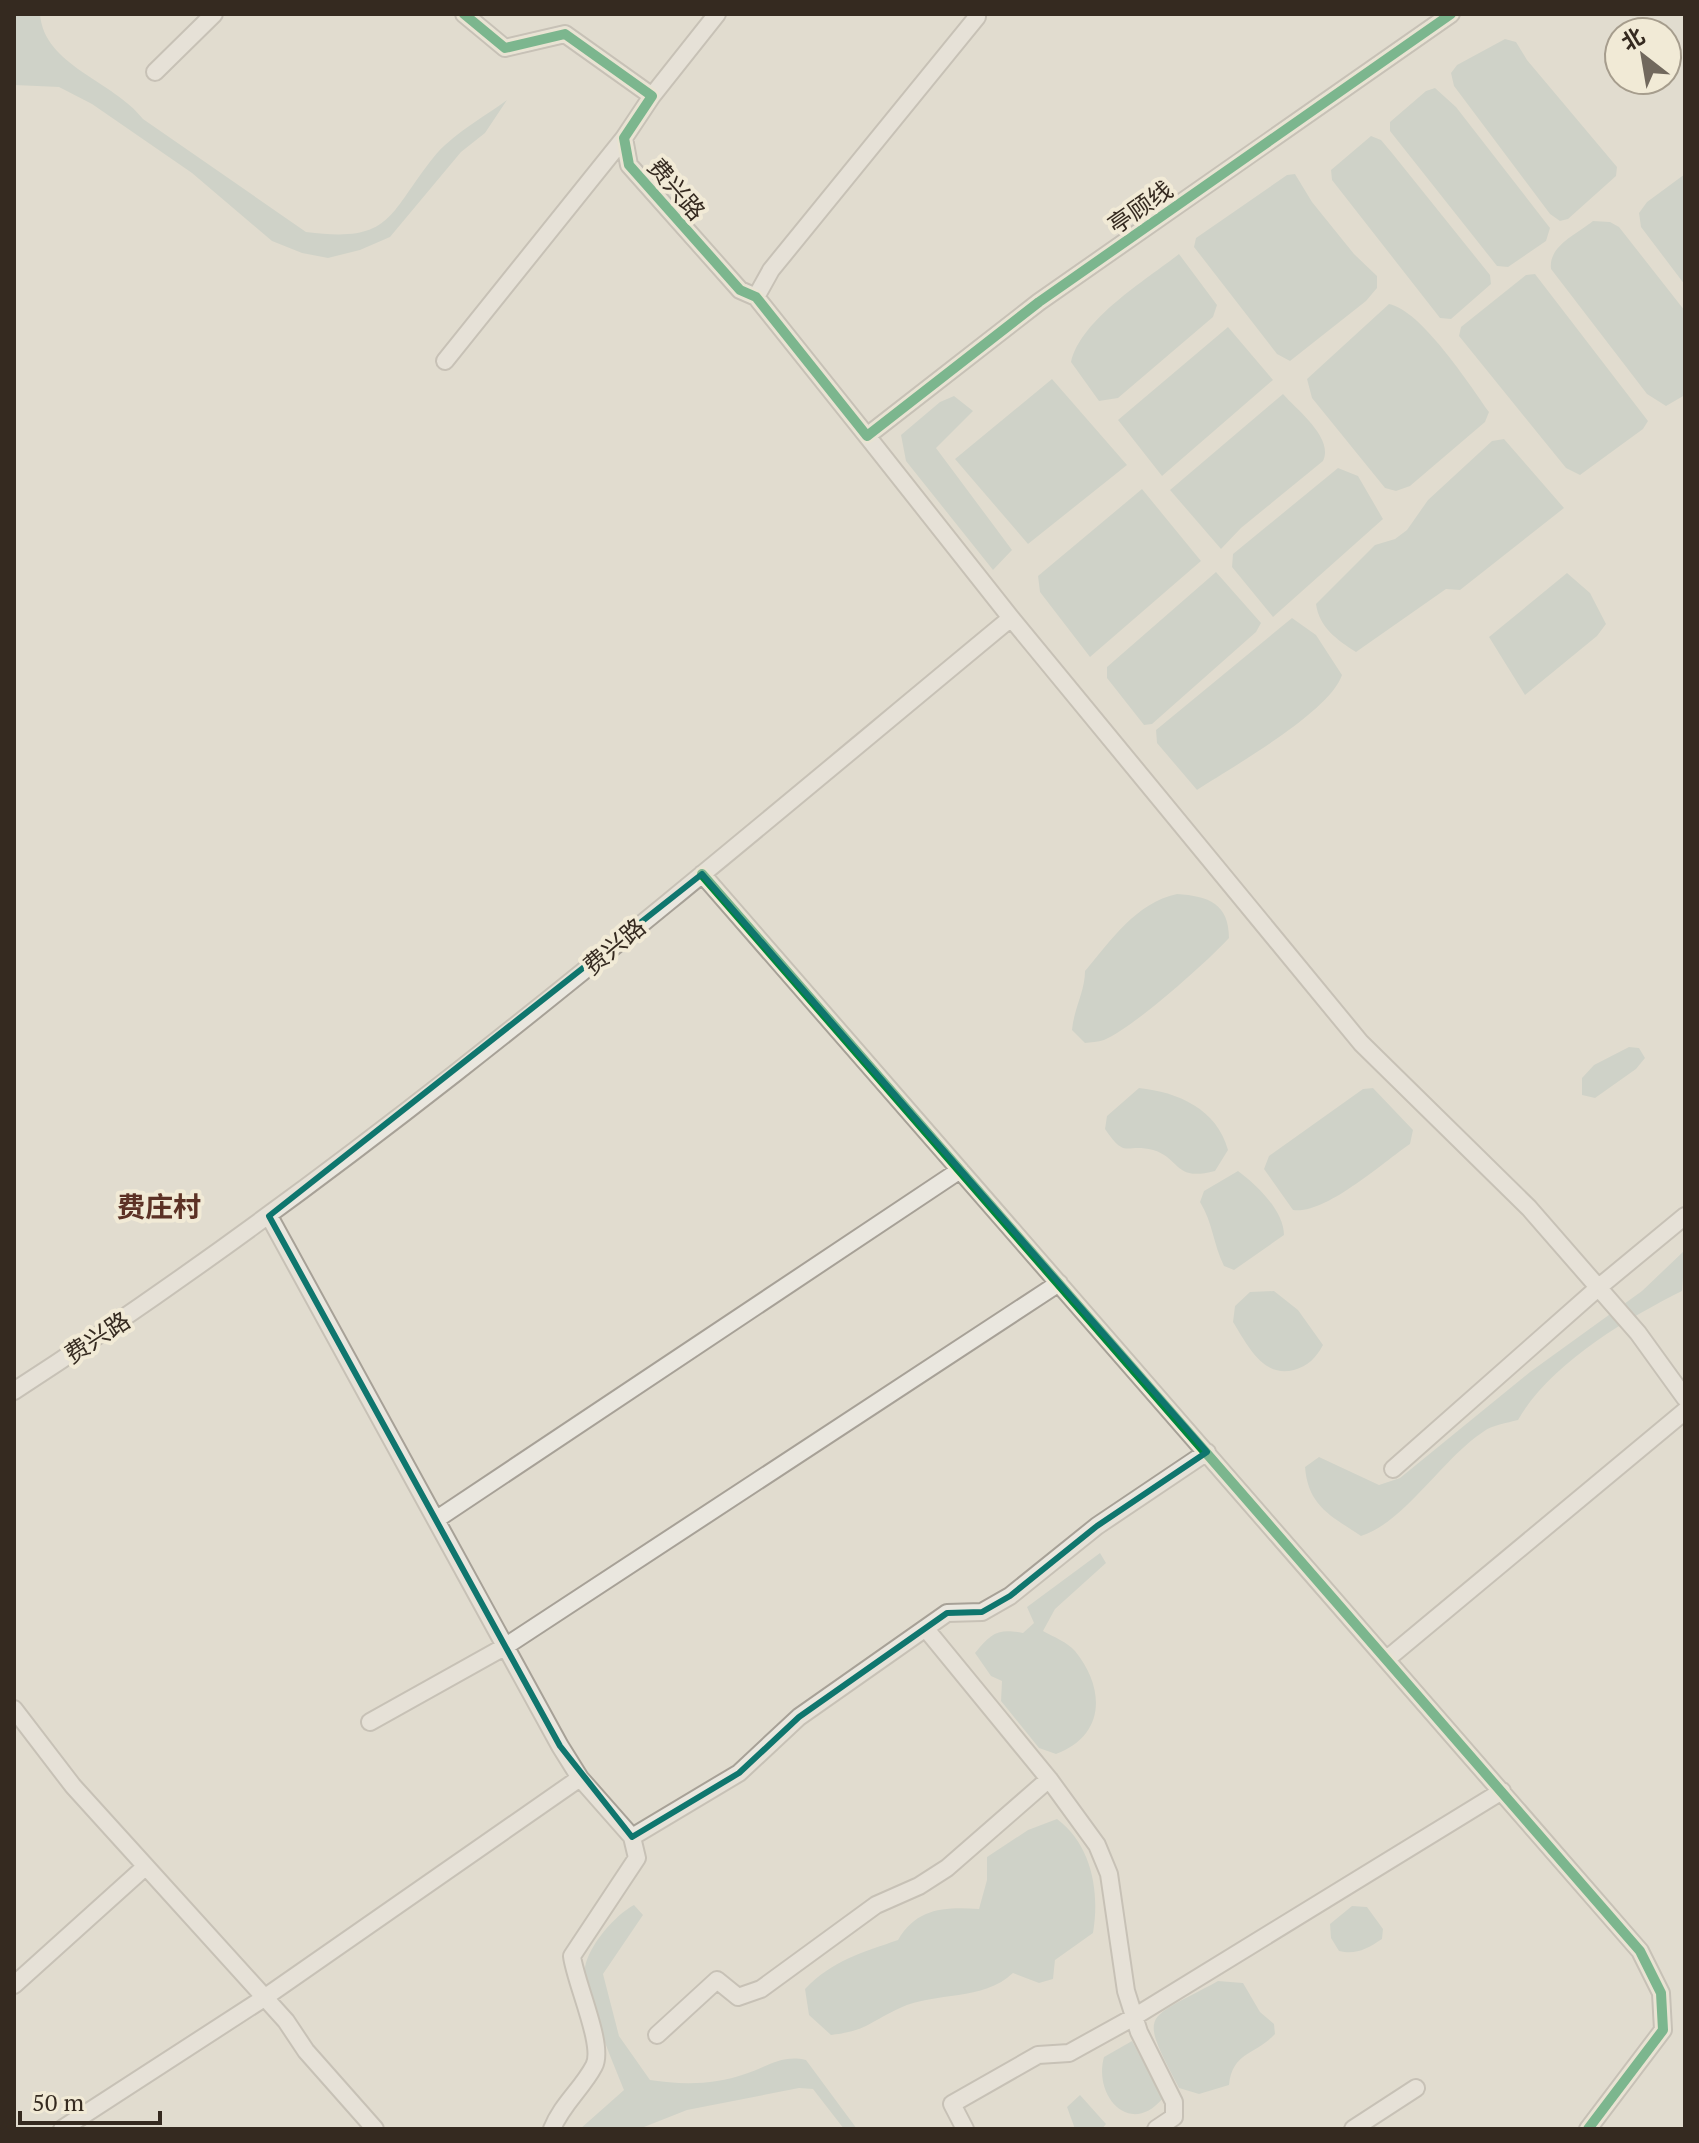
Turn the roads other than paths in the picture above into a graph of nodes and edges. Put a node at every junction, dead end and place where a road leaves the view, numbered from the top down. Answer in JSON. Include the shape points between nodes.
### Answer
{"nodes":[{"id":1,"x":214,"y":14,"type":"edge"},
{"id":2,"x":464,"y":14,"type":"edge"},
{"id":3,"x":717,"y":14,"type":"edge"},
{"id":4,"x":1451,"y":14,"type":"edge"},
{"id":5,"x":977,"y":17,"type":"dead end"},
{"id":6,"x":155,"y":72,"type":"dead end"},
{"id":7,"x":652,"y":96,"type":"junction"},
{"id":8,"x":624,"y":138,"type":"junction"},
{"id":9,"x":756,"y":297,"type":"junction"},
{"id":10,"x":445,"y":361,"type":"dead end"},
{"id":11,"x":863,"y":432,"type":"junction"},
{"id":12,"x":1011,"y":618,"type":"junction"},
{"id":13,"x":702,"y":874,"type":"junction"},
{"id":14,"x":960,"y":1170,"type":"junction"},
{"id":15,"x":269,"y":1216,"type":"junction"},
{"id":16,"x":1685,"y":1216,"type":"edge"},
{"id":17,"x":1059,"y":1283,"type":"junction"},
{"id":18,"x":1602,"y":1291,"type":"junction"},
{"id":19,"x":14,"y":1391,"type":"edge"},
{"id":20,"x":1685,"y":1398,"type":"edge"},
{"id":21,"x":1685,"y":1411,"type":"edge"},
{"id":22,"x":1207,"y":1452,"type":"junction"},
{"id":23,"x":1393,"y":1469,"type":"dead end"},
{"id":24,"x":437,"y":1519,"type":"junction"},
{"id":25,"x":926,"y":1629,"type":"junction"},
{"id":26,"x":506,"y":1646,"type":"junction"},
{"id":27,"x":1387,"y":1659,"type":"junction"},
{"id":28,"x":14,"y":1709,"type":"edge"},
{"id":29,"x":370,"y":1722,"type":"dead end"},
{"id":30,"x":580,"y":1778,"type":"junction"},
{"id":31,"x":1049,"y":1779,"type":"junction"},
{"id":32,"x":1502,"y":1791,"type":"junction"},
{"id":33,"x":632,"y":1837,"type":"junction"},
{"id":34,"x":145,"y":1867,"type":"junction"},
{"id":35,"x":14,"y":1985,"type":"edge"},
{"id":36,"x":264,"y":1998,"type":"junction"},
{"id":37,"x":1134,"y":2017,"type":"junction"},
{"id":38,"x":657,"y":2035,"type":"dead end"},
{"id":39,"x":1416,"y":2088,"type":"dead end"},
{"id":40,"x":62,"y":2129,"type":"edge"},
{"id":41,"x":375,"y":2129,"type":"edge"},
{"id":42,"x":552,"y":2129,"type":"edge"},
{"id":43,"x":965,"y":2129,"type":"edge"},
{"id":44,"x":1156,"y":2129,"type":"edge"},
{"id":45,"x":1353,"y":2129,"type":"edge"},
{"id":46,"x":1588,"y":2129,"type":"edge"}],
"edges":[{"from":1,"to":6,"type":"street"},
{"from":2,"to":7,"type":"street","via":[[505,48],[565,34]]},
{"from":3,"to":7,"type":"street"},
{"from":4,"to":11,"type":"street","name":"亭顾线"},
{"from":5,"to":9,"type":"street","via":[[771,270]]},
{"from":7,"to":8,"type":"street"},
{"from":8,"to":9,"type":"street","name":"费兴路","via":[[629,165],[740,290]]},
{"from":8,"to":10,"type":"street"},
{"from":9,"to":11,"type":"street","name":"费兴路"},
{"from":11,"to":12,"type":"street","name":"费兴路"},
{"from":12,"to":13,"type":"street","name":"费兴路"},
{"from":12,"to":18,"type":"street","via":[[1361,1043],[1529,1208]]},
{"from":13,"to":14,"type":"street"},
{"from":13,"to":15,"type":"street","name":"费兴路","via":[[523,1022]]},
{"from":14,"to":17,"type":"street"},
{"from":14,"to":24,"type":"street"},
{"from":15,"to":19,"type":"street","name":"费兴路","via":[[152,1302]]},
{"from":15,"to":24,"type":"street"},
{"from":16,"to":18,"type":"street"},
{"from":17,"to":22,"type":"street"},
{"from":17,"to":26,"type":"street"},
{"from":18,"to":20,"type":"street"},
{"from":18,"to":23,"type":"street"},
{"from":21,"to":27,"type":"street"},
{"from":22,"to":25,"type":"street","via":[[1097,1526],[1010,1596],[982,1612],[947,1613]]},
{"from":22,"to":27,"type":"street"},
{"from":24,"to":26,"type":"street"},
{"from":25,"to":31,"type":"street"},
{"from":25,"to":33,"type":"street","via":[[799,1717],[739,1773]]},
{"from":26,"to":29,"type":"street"},
{"from":26,"to":30,"type":"street"},
{"from":27,"to":32,"type":"street"},
{"from":28,"to":34,"type":"street"},
{"from":30,"to":33,"type":"street"},
{"from":30,"to":36,"type":"street"},
{"from":31,"to":37,"type":"street","via":[[1097,1845],[1109,1874]]},
{"from":31,"to":38,"type":"street","via":[[947,1868],[876,1905],[761,1989],[738,1997],[717,1980]]},
{"from":32,"to":37,"type":"street"},
{"from":32,"to":46,"type":"street","via":[[1640,1951],[1661,1993],[1663,2030]]},
{"from":33,"to":42,"type":"street","via":[[637,1858],[572,1956],[597,2049],[596,2064],[559,2110]]},
{"from":34,"to":35,"type":"street"},
{"from":34,"to":36,"type":"street"},
{"from":36,"to":40,"type":"street"},
{"from":36,"to":41,"type":"street"},
{"from":37,"to":43,"type":"street","via":[[1069,2053],[1038,2055],[952,2104]]},
{"from":37,"to":44,"type":"street","via":[[1174,2102],[1174,2117]]},
{"from":39,"to":45,"type":"street"}]}
